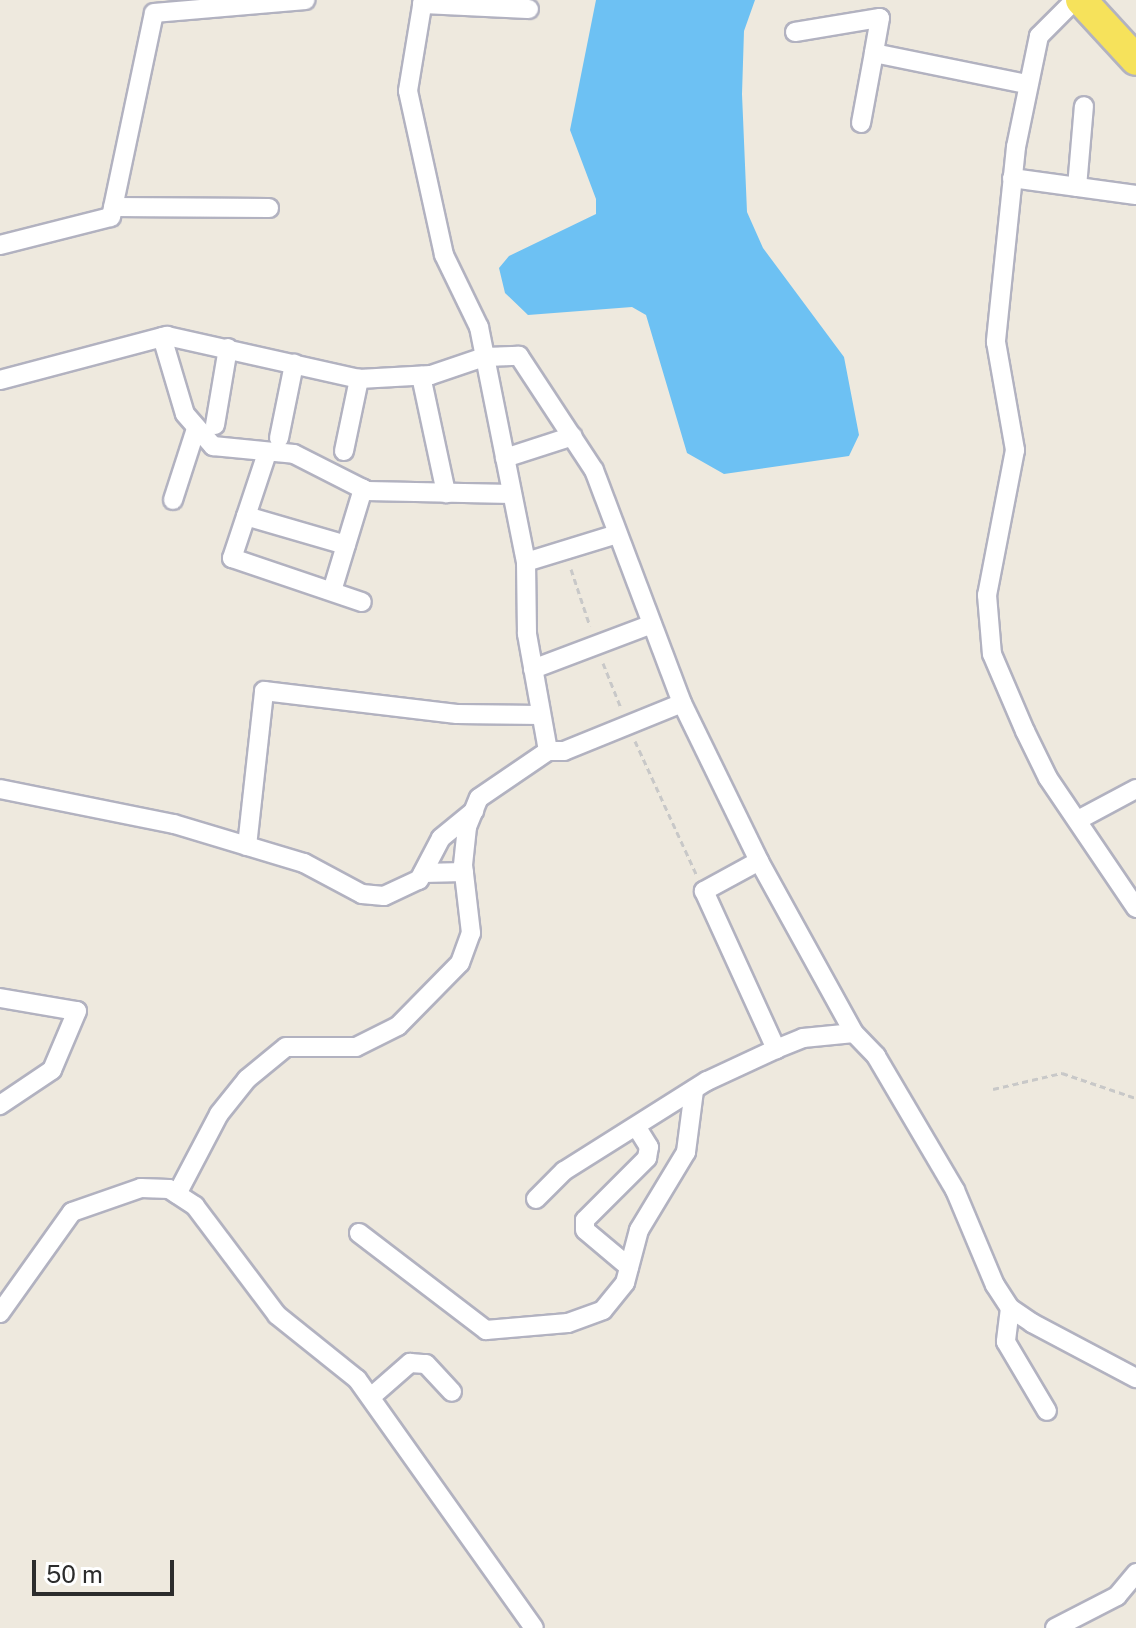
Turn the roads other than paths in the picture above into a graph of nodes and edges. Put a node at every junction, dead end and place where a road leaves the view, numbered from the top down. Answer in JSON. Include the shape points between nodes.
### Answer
{"nodes":[{"id":1,"x":305,"y":0,"type":"edge"},
{"id":2,"x":1078,"y":0,"type":"edge"},
{"id":3,"x":423,"y":2,"type":"edge"},
{"id":4,"x":529,"y":9,"type":"dead end"},
{"id":5,"x":795,"y":32,"type":"dead end"},
{"id":6,"x":874,"y":53,"type":"junction"},
{"id":7,"x":1136,"y":60,"type":"edge"},
{"id":8,"x":1027,"y":84,"type":"junction"},
{"id":9,"x":1084,"y":106,"type":"dead end"},
{"id":10,"x":861,"y":123,"type":"dead end"},
{"id":11,"x":1012,"y":178,"type":"junction"},
{"id":12,"x":1077,"y":187,"type":"junction"},
{"id":13,"x":1136,"y":195,"type":"edge"},
{"id":14,"x":113,"y":207,"type":"junction"},
{"id":15,"x":269,"y":208,"type":"dead end"},
{"id":16,"x":0,"y":245,"type":"edge"},
{"id":17,"x":162,"y":337,"type":"junction"},
{"id":18,"x":228,"y":348,"type":"junction"},
{"id":19,"x":484,"y":357,"type":"junction"},
{"id":20,"x":294,"y":364,"type":"junction"},
{"id":21,"x":421,"y":376,"type":"junction"},
{"id":22,"x":359,"y":379,"type":"junction"},
{"id":23,"x":0,"y":380,"type":"edge"},
{"id":24,"x":215,"y":425,"type":"dead end"},
{"id":25,"x":196,"y":429,"type":"junction"},
{"id":26,"x":573,"y":436,"type":"junction"},
{"id":27,"x":273,"y":445,"type":"junction"},
{"id":28,"x":344,"y":451,"type":"dead end"},
{"id":29,"x":505,"y":458,"type":"junction"},
{"id":30,"x":363,"y":489,"type":"junction"},
{"id":31,"x":446,"y":493,"type":"junction"},
{"id":32,"x":512,"y":494,"type":"junction"},
{"id":33,"x":173,"y":500,"type":"dead end"},
{"id":34,"x":246,"y":516,"type":"junction"},
{"id":35,"x":617,"y":534,"type":"junction"},
{"id":36,"x":346,"y":545,"type":"junction"},
{"id":37,"x":526,"y":562,"type":"junction"},
{"id":38,"x":332,"y":591,"type":"junction"},
{"id":39,"x":362,"y":602,"type":"dead end"},
{"id":40,"x":652,"y":624,"type":"junction"},
{"id":41,"x":533,"y":669,"type":"junction"},
{"id":42,"x":682,"y":703,"type":"junction"},
{"id":43,"x":541,"y":715,"type":"junction"},
{"id":44,"x":548,"y":751,"type":"junction"},
{"id":45,"x":0,"y":789,"type":"edge"},
{"id":46,"x":1136,"y":789,"type":"edge"},
{"id":47,"x":474,"y":811,"type":"junction"},
{"id":48,"x":1078,"y":820,"type":"junction"},
{"id":49,"x":247,"y":846,"type":"junction"},
{"id":50,"x":759,"y":861,"type":"junction"},
{"id":51,"x":464,"y":872,"type":"junction"},
{"id":52,"x":423,"y":873,"type":"junction"},
{"id":53,"x":1136,"y":908,"type":"edge"},
{"id":54,"x":0,"y":998,"type":"edge"},
{"id":55,"x":854,"y":1033,"type":"junction"},
{"id":56,"x":776,"y":1049,"type":"junction"},
{"id":57,"x":694,"y":1090,"type":"junction"},
{"id":58,"x":0,"y":1105,"type":"edge"},
{"id":59,"x":637,"y":1128,"type":"junction"},
{"id":60,"x":177,"y":1194,"type":"junction"},
{"id":61,"x":536,"y":1199,"type":"dead end"},
{"id":62,"x":359,"y":1233,"type":"dead end"},
{"id":63,"x":629,"y":1267,"type":"junction"},
{"id":64,"x":1010,"y":1308,"type":"junction"},
{"id":65,"x":0,"y":1313,"type":"edge"},
{"id":66,"x":1136,"y":1378,"type":"edge"},
{"id":67,"x":452,"y":1392,"type":"dead end"},
{"id":68,"x":371,"y":1397,"type":"junction"},
{"id":69,"x":1047,"y":1411,"type":"dead end"},
{"id":70,"x":1136,"y":1573,"type":"edge"},
{"id":71,"x":534,"y":1628,"type":"edge"},
{"id":72,"x":1055,"y":1628,"type":"edge"}],
"edges":[{"from":1,"to":14,"type":"street","via":[[154,13]]},
{"from":2,"to":7,"type":"main road"},
{"from":2,"to":8,"type":"street","via":[[1039,36]]},
{"from":3,"to":4,"type":"street"},
{"from":3,"to":19,"type":"street","via":[[408,91],[444,255],[479,327]]},
{"from":5,"to":6,"type":"street","via":[[880,18]]},
{"from":6,"to":8,"type":"street"},
{"from":6,"to":10,"type":"street"},
{"from":8,"to":11,"type":"street"},
{"from":9,"to":12,"type":"street"},
{"from":11,"to":12,"type":"street"},
{"from":11,"to":48,"type":"street","via":[[996,342],[1015,450],[987,595],[992,654],[1048,778]]},
{"from":12,"to":13,"type":"street"},
{"from":14,"to":15,"type":"street"},
{"from":14,"to":16,"type":"street","via":[[111,217],[95,226]]},
{"from":17,"to":18,"type":"street"},
{"from":17,"to":23,"type":"street"},
{"from":17,"to":25,"type":"street"},
{"from":18,"to":20,"type":"street"},
{"from":18,"to":24,"type":"street"},
{"from":19,"to":21,"type":"street"},
{"from":19,"to":26,"type":"street","via":[[519,356]]},
{"from":19,"to":29,"type":"street"},
{"from":20,"to":22,"type":"street"},
{"from":20,"to":27,"type":"street"},
{"from":21,"to":22,"type":"street"},
{"from":21,"to":31,"type":"street"},
{"from":22,"to":28,"type":"street"},
{"from":25,"to":27,"type":"street","via":[[213,446]]},
{"from":25,"to":33,"type":"street"},
{"from":26,"to":29,"type":"street"},
{"from":26,"to":35,"type":"street","via":[[594,470]]},
{"from":27,"to":30,"type":"street","via":[[318,462]]},
{"from":27,"to":34,"type":"street"},
{"from":29,"to":32,"type":"street"},
{"from":30,"to":31,"type":"street"},
{"from":30,"to":36,"type":"street"},
{"from":31,"to":32,"type":"street"},
{"from":32,"to":37,"type":"street"},
{"from":34,"to":36,"type":"street"},
{"from":34,"to":38,"type":"street","via":[[232,558]]},
{"from":35,"to":37,"type":"street"},
{"from":35,"to":40,"type":"street"},
{"from":36,"to":38,"type":"street"},
{"from":37,"to":41,"type":"street"},
{"from":38,"to":39,"type":"street"},
{"from":40,"to":41,"type":"street"},
{"from":40,"to":42,"type":"street"},
{"from":41,"to":43,"type":"street"},
{"from":42,"to":44,"type":"street","via":[[564,751]]},
{"from":42,"to":50,"type":"street"},
{"from":43,"to":44,"type":"street"},
{"from":43,"to":49,"type":"street","via":[[457,714],[264,691]]},
{"from":44,"to":47,"type":"street","via":[[502,777]]},
{"from":45,"to":49,"type":"street"},
{"from":46,"to":48,"type":"street"},
{"from":47,"to":51,"type":"street"},
{"from":47,"to":52,"type":"street","via":[[441,838]]},
{"from":48,"to":53,"type":"street"},
{"from":49,"to":52,"type":"street","via":[[304,863],[362,894],[400,893]]},
{"from":50,"to":55,"type":"street"},
{"from":50,"to":56,"type":"street","via":[[704,891]]},
{"from":51,"to":52,"type":"street"},
{"from":51,"to":60,"type":"street","via":[[471,933],[460,963],[433,998],[398,1026],[356,1047],[286,1047],[247,1079],[219,1114]]},
{"from":54,"to":58,"type":"street","via":[[77,1011],[52,1070]]},
{"from":55,"to":56,"type":"street","via":[[803,1038]]},
{"from":55,"to":64,"type":"street","via":[[876,1056],[955,1190]]},
{"from":56,"to":57,"type":"street"},
{"from":57,"to":59,"type":"street"},
{"from":57,"to":63,"type":"street","via":[[686,1152],[639,1230]]},
{"from":59,"to":61,"type":"street","via":[[564,1171]]},
{"from":59,"to":63,"type":"street","via":[[649,1147],[647,1158],[585,1220],[585,1230]]},
{"from":60,"to":65,"type":"street","via":[[141,1188],[72,1212]]},
{"from":60,"to":68,"type":"street","via":[[195,1206],[277,1315],[357,1379]]},
{"from":62,"to":63,"type":"street","via":[[486,1330],[568,1323],[603,1310],[615,1302]]},
{"from":64,"to":66,"type":"street"},
{"from":64,"to":69,"type":"street","via":[[1006,1342]]},
{"from":67,"to":68,"type":"street","via":[[426,1364],[410,1363]]},
{"from":68,"to":71,"type":"street"},
{"from":70,"to":72,"type":"street","via":[[1117,1596]]}]}
